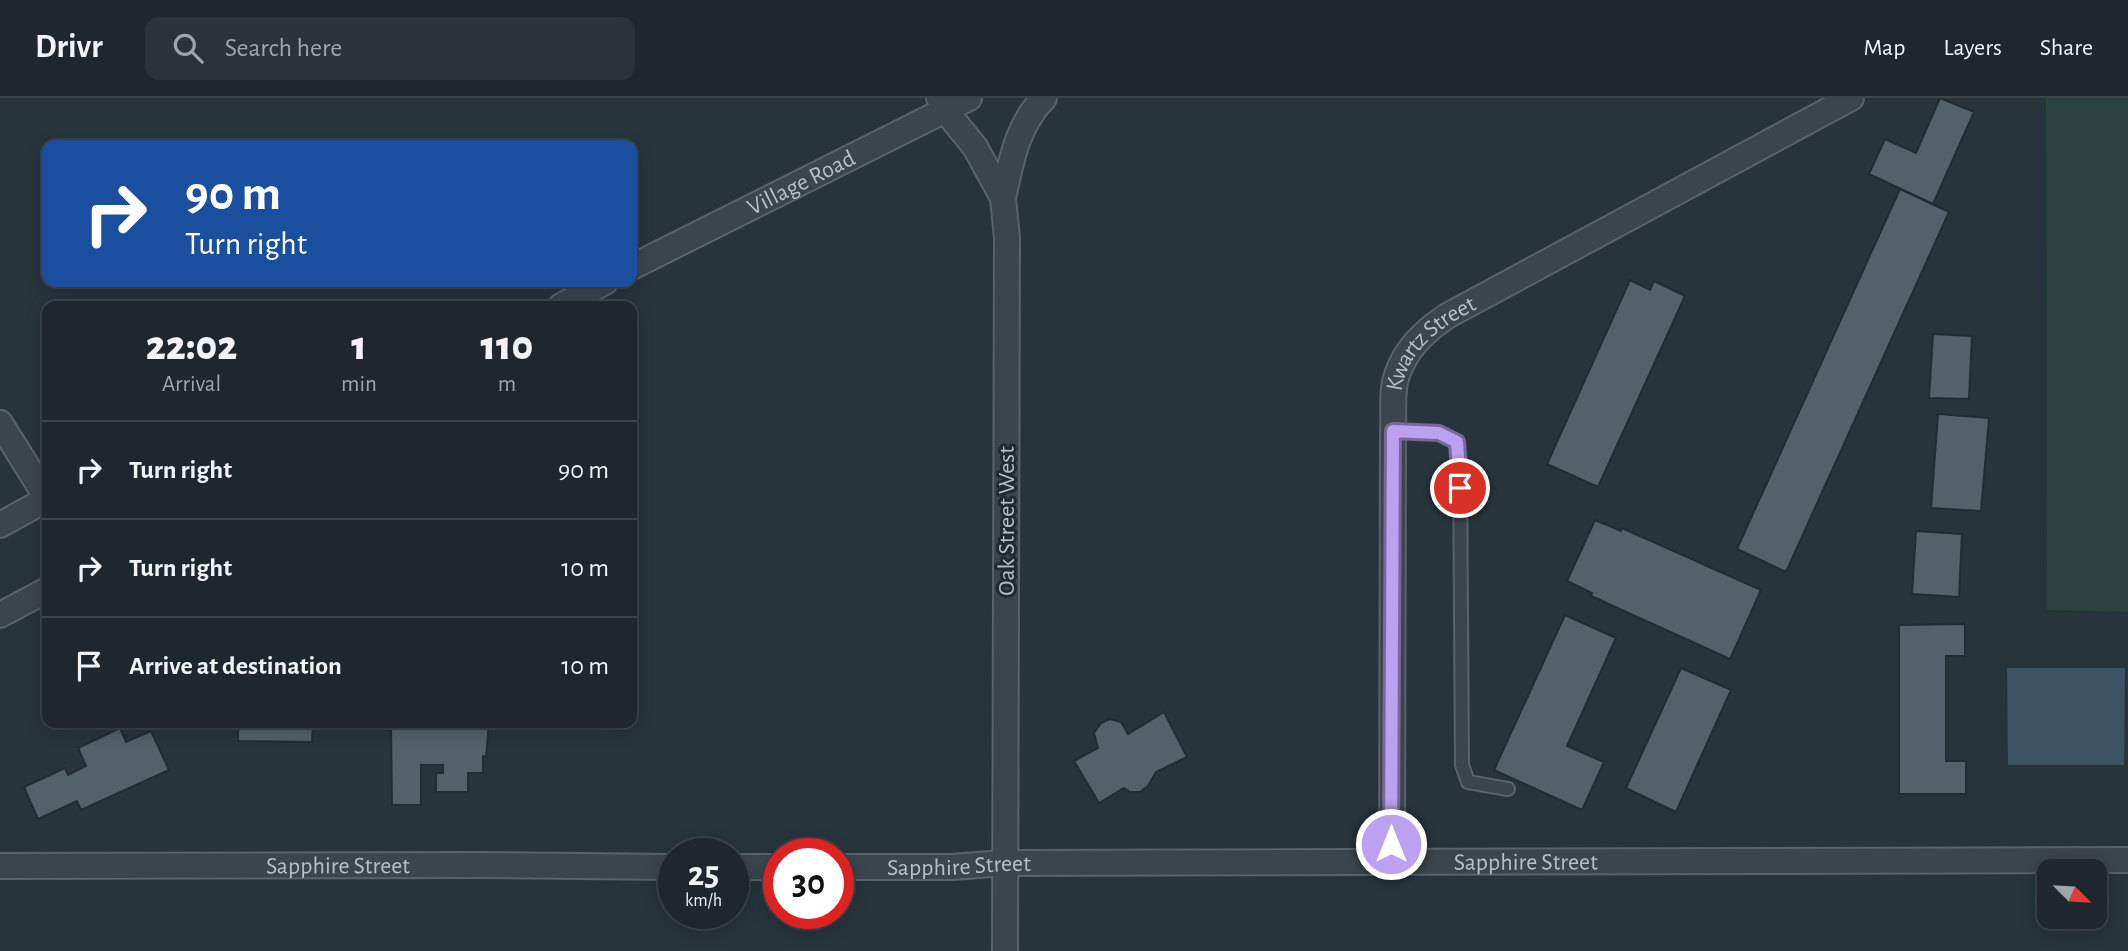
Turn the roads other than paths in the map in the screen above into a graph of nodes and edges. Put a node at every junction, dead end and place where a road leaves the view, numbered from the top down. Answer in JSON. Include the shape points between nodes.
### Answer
{"nodes":[{"id":1,"x":969,"y":98,"type":"edge"},
{"id":2,"x":1044,"y":98,"type":"edge"},
{"id":3,"x":1851,"y":98,"type":"edge"},
{"id":4,"x":942,"y":104,"type":"edge"},
{"id":5,"x":1003,"y":198,"type":"junction"},
{"id":6,"x":637,"y":264,"type":"edge"},
{"id":7,"x":596,"y":287,"type":"edge"},
{"id":8,"x":570,"y":301,"type":"edge"},
{"id":9,"x":0,"y":423,"type":"edge"},
{"id":10,"x":1393,"y":431,"type":"junction"},
{"id":11,"x":42,"y":490,"type":"edge"},
{"id":12,"x":42,"y":501,"type":"edge"},
{"id":13,"x":0,"y":525,"type":"edge"},
{"id":14,"x":42,"y":593,"type":"edge"},
{"id":15,"x":0,"y":615,"type":"edge"},
{"id":16,"x":1508,"y":789,"type":"dead end"},
{"id":17,"x":2128,"y":859,"type":"edge"},
{"id":18,"x":1392,"y":862,"type":"junction"},
{"id":19,"x":1005,"y":863,"type":"junction"},
{"id":20,"x":0,"y":866,"type":"edge"},
{"id":21,"x":658,"y":867,"type":"edge"},
{"id":22,"x":854,"y":867,"type":"edge"},
{"id":23,"x":1005,"y":951,"type":"edge"}],
"edges":[{"from":1,"to":4,"type":"street","name":"Village Road"},
{"from":2,"to":5,"type":"street","via":[[1025,121],[1015,145]]},
{"from":3,"to":10,"type":"street","name":"Kwartz Street","via":[[1426,330],[1408,351],[1396,377]]},
{"from":4,"to":5,"type":"street","name":"Oak Street West","via":[[975,147]]},
{"from":4,"to":6,"type":"street","name":"Village Road"},
{"from":5,"to":19,"type":"street","name":"Oak Street West","via":[[1007,238]]},
{"from":7,"to":8,"type":"street"},
{"from":9,"to":11,"type":"street"},
{"from":10,"to":16,"type":"lane","via":[[1439,433],[1457,442],[1462,765],[1468,782]]},
{"from":10,"to":18,"type":"street","name":"Kwartz Street"},
{"from":12,"to":13,"type":"street"},
{"from":14,"to":15,"type":"street"},
{"from":17,"to":18,"type":"street","name":"Sapphire Street"},
{"from":18,"to":19,"type":"street","name":"Sapphire Street"},
{"from":19,"to":22,"type":"street","name":"Sapphire Street"},
{"from":19,"to":23,"type":"street","name":"Oak Street West"},
{"from":20,"to":21,"type":"street","name":"Sapphire Street"}]}
